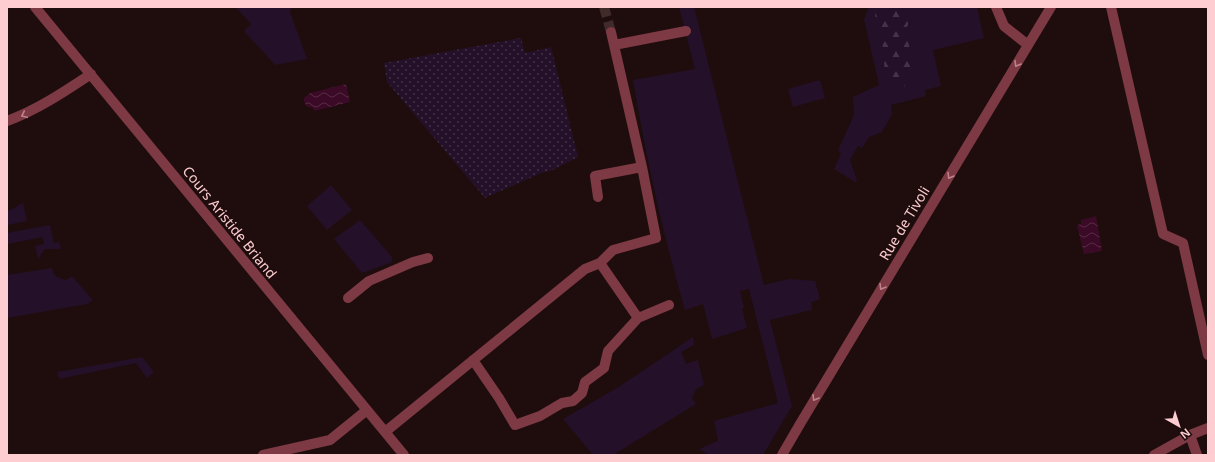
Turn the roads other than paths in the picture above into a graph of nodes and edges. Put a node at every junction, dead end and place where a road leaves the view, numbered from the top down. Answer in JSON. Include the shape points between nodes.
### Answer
{"nodes":[{"id":1,"x":35,"y":7,"type":"edge"},
{"id":2,"x":996,"y":7,"type":"edge"},
{"id":3,"x":1051,"y":7,"type":"edge"},
{"id":4,"x":1111,"y":7,"type":"edge"},
{"id":5,"x":611,"y":32,"type":"tunnel mouth"},
{"id":6,"x":686,"y":32,"type":"dead end"},
{"id":7,"x":614,"y":44,"type":"junction"},
{"id":8,"x":1028,"y":45,"type":"junction"},
{"id":9,"x":91,"y":74,"type":"junction"},
{"id":10,"x":7,"y":121,"type":"edge"},
{"id":11,"x":642,"y":167,"type":"junction"},
{"id":12,"x":598,"y":197,"type":"dead end"},
{"id":13,"x":428,"y":258,"type":"dead end"},
{"id":14,"x":600,"y":263,"type":"junction"},
{"id":15,"x":348,"y":298,"type":"dead end"},
{"id":16,"x":669,"y":305,"type":"dead end"},
{"id":17,"x":638,"y":318,"type":"junction"},
{"id":18,"x":1208,"y":355,"type":"edge"},
{"id":19,"x":473,"y":360,"type":"junction"},
{"id":20,"x":367,"y":410,"type":"junction"},
{"id":21,"x":1208,"y":428,"type":"edge"},
{"id":22,"x":385,"y":432,"type":"junction"},
{"id":23,"x":1190,"y":435,"type":"junction"},
{"id":24,"x":263,"y":455,"type":"edge"},
{"id":25,"x":404,"y":455,"type":"edge"},
{"id":26,"x":782,"y":455,"type":"edge"},
{"id":27,"x":1154,"y":455,"type":"edge"},
{"id":28,"x":1197,"y":455,"type":"edge"}],
"edges":[{"from":1,"to":9,"type":"street","name":"Cours Aristide Briand"},
{"from":2,"to":8,"type":"street","via":[[1004,26]]},
{"from":3,"to":8,"type":"street","name":"Rue de Tivoli"},
{"from":4,"to":18,"type":"street","via":[[1163,234],[1183,243]]},
{"from":5,"to":7,"type":"street"},
{"from":6,"to":7,"type":"street"},
{"from":7,"to":11,"type":"street"},
{"from":8,"to":26,"type":"street","name":"Rue de Tivoli","one_way":true},
{"from":9,"to":10,"type":"street","one_way":true,"via":[[23,116]]},
{"from":9,"to":20,"type":"street","name":"Cours Aristide Briand"},
{"from":11,"to":12,"type":"street","via":[[595,176]]},
{"from":11,"to":14,"type":"street","via":[[656,238],[613,250]]},
{"from":13,"to":15,"type":"street","via":[[369,281]]},
{"from":14,"to":17,"type":"street"},
{"from":14,"to":19,"type":"street","via":[[585,269]]},
{"from":16,"to":17,"type":"street"},
{"from":17,"to":19,"type":"street","via":[[608,351],[604,368],[585,382],[582,393],[540,416],[515,425]]},
{"from":19,"to":22,"type":"street"},
{"from":20,"to":22,"type":"street","name":"Cours Aristide Briand"},
{"from":20,"to":24,"type":"street","via":[[330,440]]},
{"from":21,"to":23,"type":"street"},
{"from":22,"to":25,"type":"street","name":"Cours Aristide Briand"},
{"from":23,"to":27,"type":"street"},
{"from":23,"to":28,"type":"street"}]}
